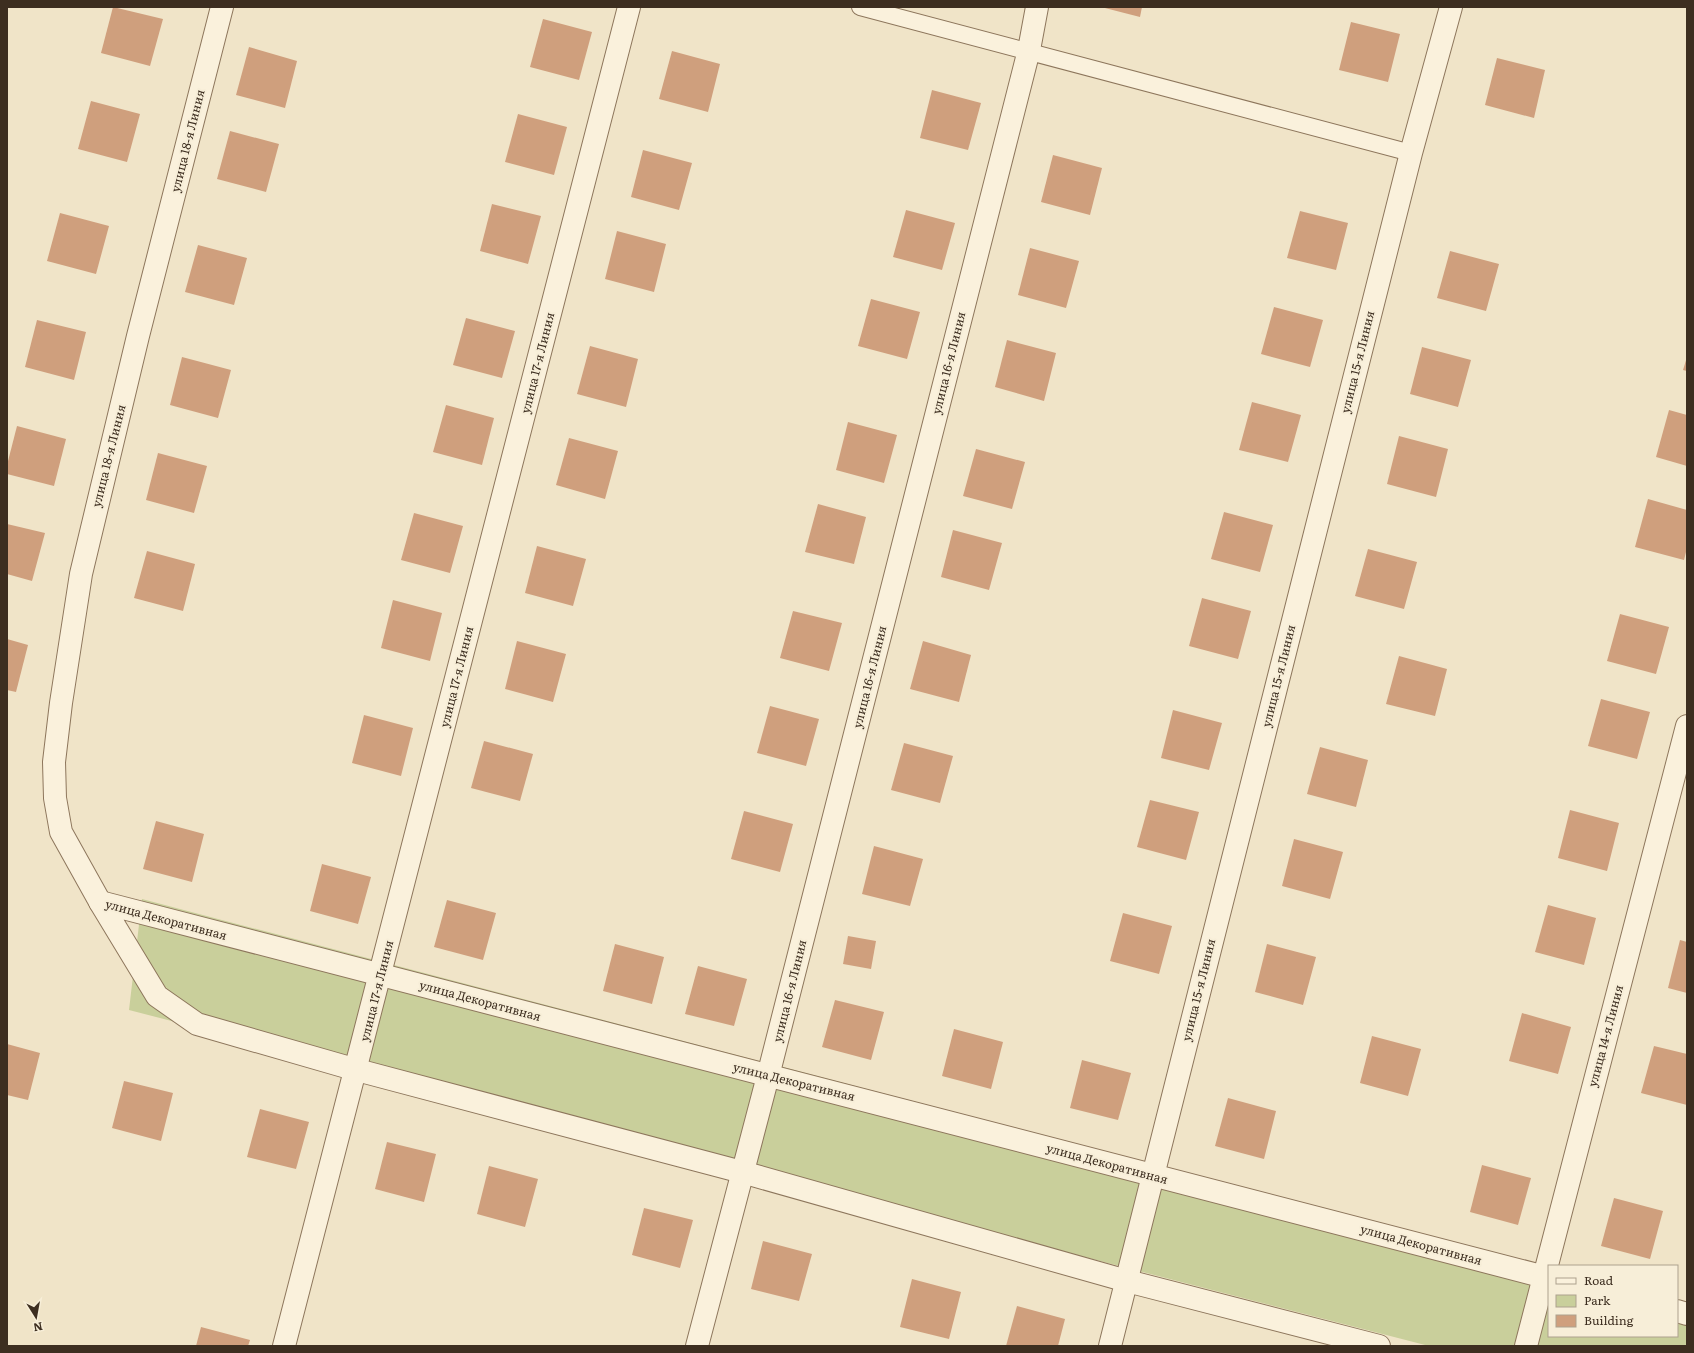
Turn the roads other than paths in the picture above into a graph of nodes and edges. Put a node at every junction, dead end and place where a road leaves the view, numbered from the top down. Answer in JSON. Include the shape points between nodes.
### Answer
{"nodes":[{"id":1,"x":222,"y":7,"type":"edge"},
{"id":2,"x":629,"y":7,"type":"edge"},
{"id":3,"x":860,"y":7,"type":"edge"},
{"id":4,"x":1038,"y":7,"type":"edge"},
{"id":5,"x":1451,"y":7,"type":"edge"},
{"id":6,"x":1029,"y":50,"type":"junction"},
{"id":7,"x":1411,"y":153,"type":"junction"},
{"id":8,"x":1687,"y":726,"type":"edge"},
{"id":9,"x":100,"y":902,"type":"junction"},
{"id":10,"x":381,"y":975,"type":"junction"},
{"id":11,"x":357,"y":1070,"type":"junction"},
{"id":12,"x":768,"y":1076,"type":"junction"},
{"id":13,"x":742,"y":1172,"type":"junction"},
{"id":14,"x":1152,"y":1175,"type":"junction"},
{"id":15,"x":1549,"y":1265,"type":"edge"},
{"id":16,"x":1546,"y":1277,"type":"edge"},
{"id":17,"x":1127,"y":1281,"type":"junction"},
{"id":18,"x":284,"y":1346,"type":"edge"},
{"id":19,"x":697,"y":1346,"type":"edge"},
{"id":20,"x":1110,"y":1346,"type":"edge"},
{"id":21,"x":1379,"y":1346,"type":"edge"},
{"id":22,"x":1526,"y":1346,"type":"edge"}],
"edges":[{"from":1,"to":9,"type":"street","name":"улица 18-я Линия","via":[[138,336],[81,574],[61,703],[54,762],[55,798],[61,832]]},
{"from":2,"to":10,"type":"street","name":"улица 17-я Линия"},
{"from":3,"to":6,"type":"lane"},
{"from":4,"to":6,"type":"street","name":"улица 16-я Линия"},
{"from":5,"to":7,"type":"street","name":"улица 15-я Линия"},
{"from":6,"to":7,"type":"lane"},
{"from":6,"to":12,"type":"street","name":"улица 16-я Линия"},
{"from":7,"to":14,"type":"street","name":"улица 15-я Линия"},
{"from":8,"to":15,"type":"street","name":"улица 14-я Линия"},
{"from":9,"to":10,"type":"street","name":"улица Декоративная"},
{"from":9,"to":11,"type":"street","name":"улица Декоративная","via":[[157,996],[197,1024]]},
{"from":10,"to":11,"type":"street","name":"улица 17-я Линия"},
{"from":10,"to":12,"type":"street","name":"улица Декоративная"},
{"from":11,"to":13,"type":"street","name":"улица Декоративная"},
{"from":11,"to":18,"type":"street","name":"улица 17-я Линия"},
{"from":12,"to":13,"type":"street","name":"улица 16-я Линия"},
{"from":12,"to":14,"type":"street","name":"улица Декоративная"},
{"from":13,"to":17,"type":"street","name":"улица Декоративная"},
{"from":13,"to":19,"type":"street","name":"улица 16-я Линия"},
{"from":14,"to":16,"type":"street","name":"улица Декоративная"},
{"from":14,"to":17,"type":"street","name":"улица 15-я Линия"},
{"from":16,"to":22,"type":"street","name":"улица 14-я Линия"},
{"from":17,"to":20,"type":"street","name":"улица 15-я Линия"},
{"from":17,"to":21,"type":"street","name":"улица Декоративная"}]}
